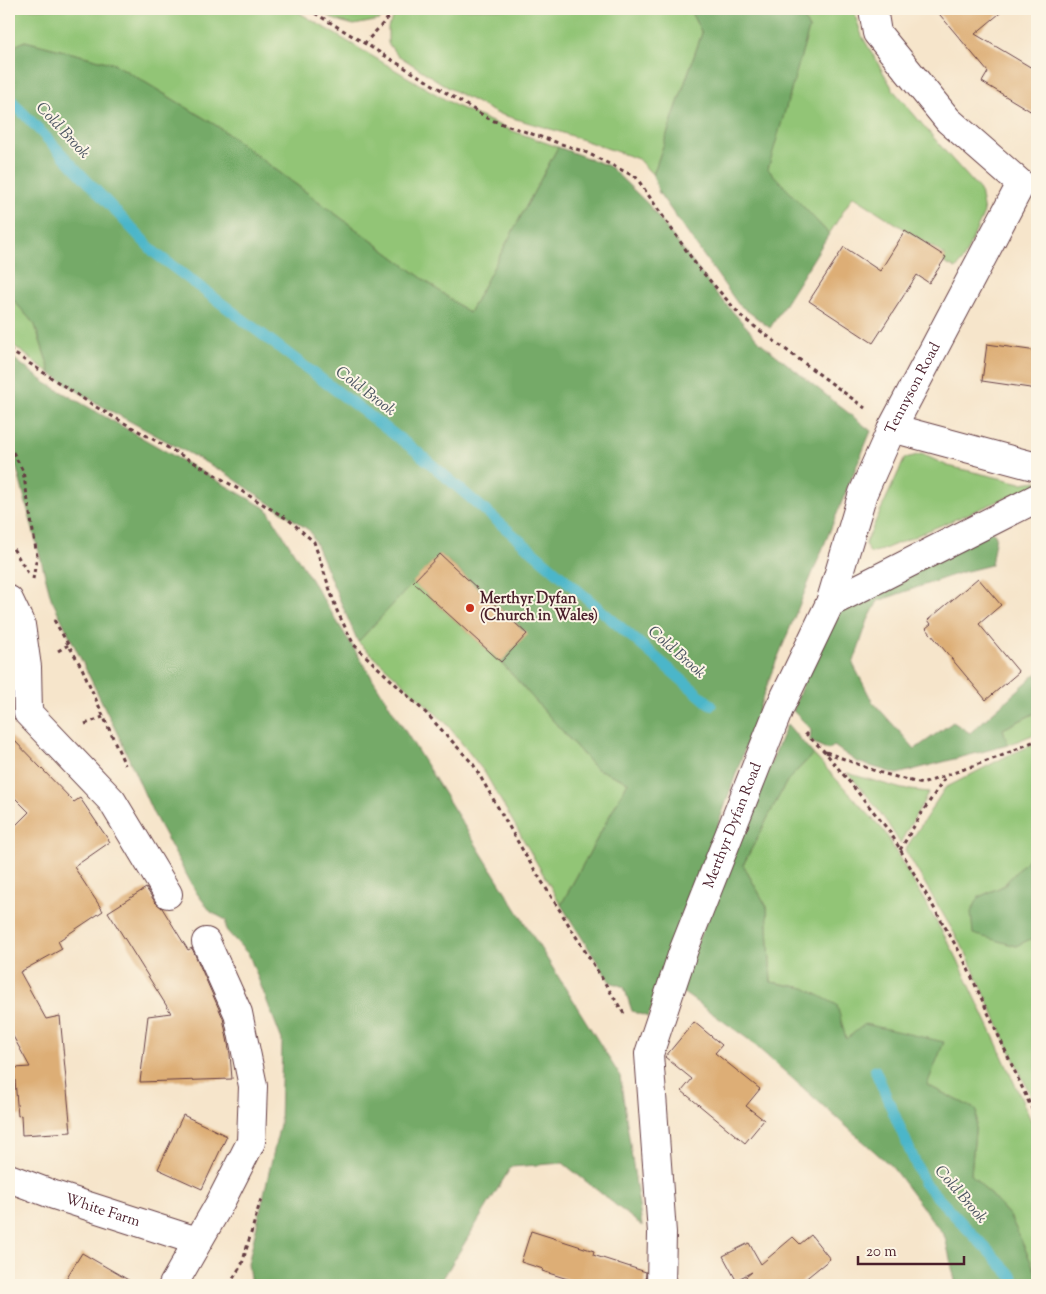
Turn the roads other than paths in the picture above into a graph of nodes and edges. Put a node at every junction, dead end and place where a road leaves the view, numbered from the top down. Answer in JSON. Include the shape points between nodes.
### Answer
{"nodes":[{"id":1,"x":872,"y":9,"type":"edge"},
{"id":2,"x":1029,"y":187,"type":"edge"},
{"id":3,"x":892,"y":428,"type":"junction"},
{"id":4,"x":1037,"y":467,"type":"edge"},
{"id":5,"x":1037,"y":498,"type":"edge"},
{"id":6,"x":9,"y":600,"type":"edge"},
{"id":7,"x":830,"y":603,"type":"junction"},
{"id":8,"x":18,"y":716,"type":"edge"},
{"id":9,"x":168,"y":894,"type":"dead end"},
{"id":10,"x":206,"y":942,"type":"dead end"},
{"id":11,"x":9,"y":1178,"type":"edge"},
{"id":12,"x":198,"y":1241,"type":"junction"},
{"id":13,"x":173,"y":1285,"type":"edge"},
{"id":14,"x":661,"y":1285,"type":"edge"}],
"edges":[{"from":1,"to":2,"type":"street","name":"Tennyson Road","via":[[877,32],[948,120]]},
{"from":2,"to":3,"type":"street","name":"Tennyson Road"},
{"from":3,"to":4,"type":"street"},
{"from":3,"to":7,"type":"street","name":"Tennyson Road","via":[[863,493]]},
{"from":5,"to":7,"type":"street"},
{"from":6,"to":8,"type":"street","via":[[21,624],[27,667]]},
{"from":7,"to":14,"type":"street","name":"Merthyr Dyfan Road","via":[[779,709],[684,949],[649,1054],[662,1234]]},
{"from":8,"to":9,"type":"street","via":[[112,801]]},
{"from":10,"to":12,"type":"street","via":[[238,1013],[253,1086],[251,1142]]},
{"from":11,"to":12,"type":"street","name":"White Farm"},
{"from":12,"to":13,"type":"street"}]}
